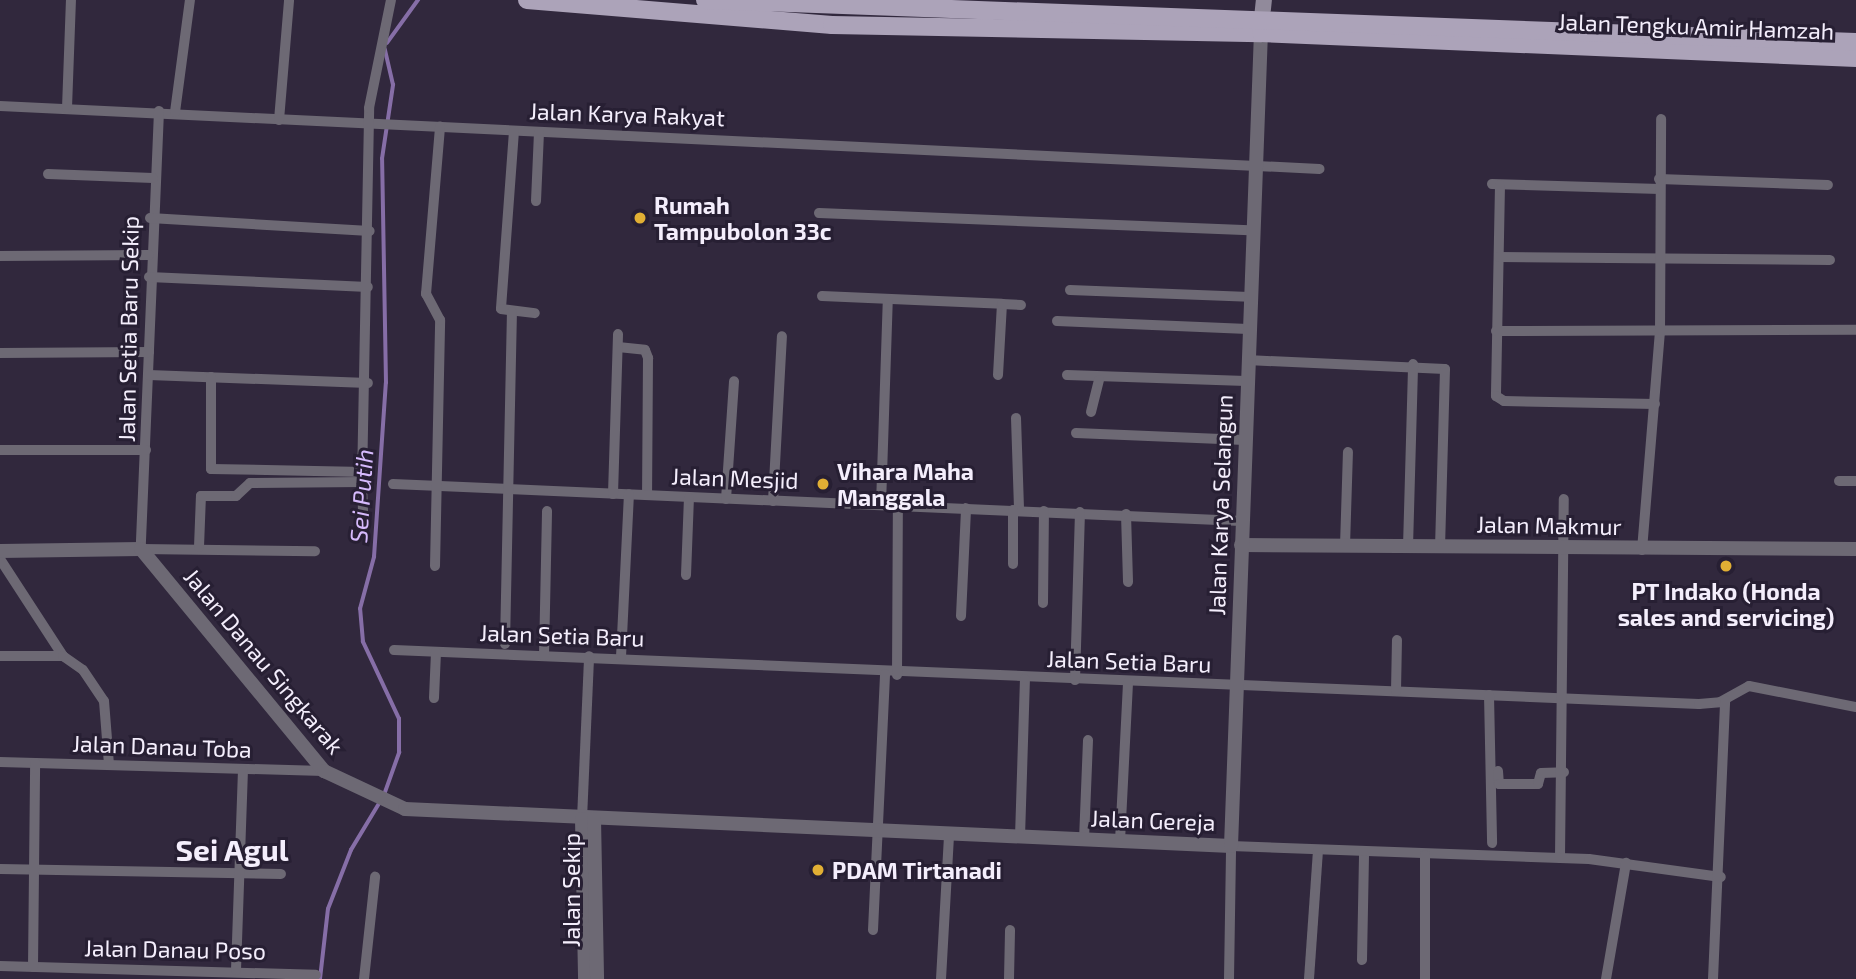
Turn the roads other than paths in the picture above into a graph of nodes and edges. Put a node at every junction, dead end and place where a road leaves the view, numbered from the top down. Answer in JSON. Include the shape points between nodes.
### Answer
{"nodes":[{"id":1,"x":71,"y":0,"type":"edge"},
{"id":2,"x":190,"y":0,"type":"edge"},
{"id":3,"x":289,"y":0,"type":"edge"},
{"id":4,"x":391,"y":0,"type":"edge"},
{"id":5,"x":527,"y":0,"type":"edge"},
{"id":6,"x":705,"y":0,"type":"edge"},
{"id":7,"x":1264,"y":0,"type":"edge"},
{"id":8,"x":832,"y":16,"type":"junction"},
{"id":9,"x":1262,"y":26,"type":"junction"},
{"id":10,"x":1586,"y":38,"type":"junction"},
{"id":11,"x":1856,"y":42,"type":"edge"},
{"id":12,"x":1856,"y":58,"type":"edge"},
{"id":13,"x":0,"y":106,"type":"edge"},
{"id":14,"x":67,"y":108,"type":"junction"},
{"id":15,"x":159,"y":111,"type":"junction"},
{"id":16,"x":175,"y":113,"type":"junction"},
{"id":17,"x":279,"y":120,"type":"junction"},
{"id":18,"x":1661,"y":120,"type":"dead end"},
{"id":19,"x":371,"y":125,"type":"junction"},
{"id":20,"x":440,"y":127,"type":"junction"},
{"id":21,"x":514,"y":131,"type":"junction"},
{"id":22,"x":538,"y":132,"type":"junction"},
{"id":23,"x":1252,"y":164,"type":"junction"},
{"id":24,"x":1319,"y":169,"type":"dead end"},
{"id":25,"x":48,"y":174,"type":"dead end"},
{"id":26,"x":153,"y":178,"type":"junction"},
{"id":27,"x":1659,"y":184,"type":"junction"},
{"id":28,"x":1828,"y":185,"type":"dead end"},
{"id":29,"x":536,"y":201,"type":"dead end"},
{"id":30,"x":819,"y":213,"type":"dead end"},
{"id":31,"x":150,"y":218,"type":"junction"},
{"id":32,"x":370,"y":230,"type":"junction"},
{"id":33,"x":1250,"y":230,"type":"junction"},
{"id":34,"x":149,"y":255,"type":"junction"},
{"id":35,"x":0,"y":256,"type":"edge"},
{"id":36,"x":1499,"y":257,"type":"junction"},
{"id":37,"x":1660,"y":259,"type":"junction"},
{"id":38,"x":1830,"y":260,"type":"dead end"},
{"id":39,"x":149,"y":277,"type":"junction"},
{"id":40,"x":368,"y":287,"type":"junction"},
{"id":41,"x":1070,"y":289,"type":"dead end"},
{"id":42,"x":822,"y":296,"type":"dead end"},
{"id":43,"x":1249,"y":297,"type":"junction"},
{"id":44,"x":888,"y":299,"type":"junction"},
{"id":45,"x":1002,"y":304,"type":"junction"},
{"id":46,"x":1021,"y":304,"type":"dead end"},
{"id":47,"x":507,"y":311,"type":"junction"},
{"id":48,"x":536,"y":313,"type":"dead end"},
{"id":49,"x":1057,"y":321,"type":"dead end"},
{"id":50,"x":1248,"y":329,"type":"junction"},
{"id":51,"x":1856,"y":330,"type":"edge"},
{"id":52,"x":1496,"y":331,"type":"junction"},
{"id":53,"x":1660,"y":333,"type":"junction"},
{"id":54,"x":618,"y":334,"type":"dead end"},
{"id":55,"x":782,"y":336,"type":"dead end"},
{"id":56,"x":618,"y":347,"type":"junction"},
{"id":57,"x":149,"y":352,"type":"junction"},
{"id":58,"x":0,"y":353,"type":"edge"},
{"id":59,"x":1247,"y":360,"type":"junction"},
{"id":60,"x":1413,"y":364,"type":"junction"},
{"id":61,"x":149,"y":375,"type":"junction"},
{"id":62,"x":998,"y":375,"type":"dead end"},
{"id":63,"x":1067,"y":375,"type":"dead end"},
{"id":64,"x":211,"y":377,"type":"junction"},
{"id":65,"x":1098,"y":380,"type":"junction"},
{"id":66,"x":1246,"y":380,"type":"junction"},
{"id":67,"x":734,"y":382,"type":"dead end"},
{"id":68,"x":368,"y":383,"type":"junction"},
{"id":69,"x":1655,"y":404,"type":"junction"},
{"id":70,"x":1091,"y":412,"type":"dead end"},
{"id":71,"x":1016,"y":418,"type":"dead end"},
{"id":72,"x":1076,"y":433,"type":"dead end"},
{"id":73,"x":1245,"y":440,"type":"junction"},
{"id":74,"x":0,"y":450,"type":"edge"},
{"id":75,"x":146,"y":450,"type":"junction"},
{"id":76,"x":1348,"y":452,"type":"dead end"},
{"id":77,"x":363,"y":477,"type":"junction"},
{"id":78,"x":1839,"y":481,"type":"dead end"},
{"id":79,"x":1856,"y":481,"type":"edge"},
{"id":80,"x":393,"y":484,"type":"dead end"},
{"id":81,"x":437,"y":487,"type":"junction"},
{"id":82,"x":508,"y":490,"type":"junction"},
{"id":83,"x":613,"y":494,"type":"junction"},
{"id":84,"x":629,"y":494,"type":"junction"},
{"id":85,"x":647,"y":495,"type":"junction"},
{"id":86,"x":689,"y":498,"type":"junction"},
{"id":87,"x":726,"y":499,"type":"junction"},
{"id":88,"x":1564,"y":499,"type":"dead end"},
{"id":89,"x":773,"y":500,"type":"junction"},
{"id":90,"x":881,"y":505,"type":"junction"},
{"id":91,"x":898,"y":505,"type":"junction"},
{"id":92,"x":966,"y":508,"type":"junction"},
{"id":93,"x":1016,"y":510,"type":"junction"},
{"id":94,"x":547,"y":511,"type":"dead end"},
{"id":95,"x":1044,"y":511,"type":"junction"},
{"id":96,"x":1080,"y":512,"type":"junction"},
{"id":97,"x":1126,"y":514,"type":"junction"},
{"id":98,"x":363,"y":520,"type":"dead end"},
{"id":99,"x":1241,"y":521,"type":"junction"},
{"id":100,"x":1241,"y":545,"type":"junction"},
{"id":101,"x":1345,"y":546,"type":"junction"},
{"id":102,"x":199,"y":547,"type":"junction"},
{"id":103,"x":1408,"y":547,"type":"junction"},
{"id":104,"x":1440,"y":547,"type":"junction"},
{"id":105,"x":1566,"y":548,"type":"junction"},
{"id":106,"x":141,"y":549,"type":"junction"},
{"id":107,"x":1856,"y":549,"type":"edge"},
{"id":108,"x":1642,"y":550,"type":"junction"},
{"id":109,"x":0,"y":551,"type":"edge"},
{"id":110,"x":315,"y":551,"type":"dead end"},
{"id":111,"x":0,"y":559,"type":"edge"},
{"id":112,"x":1013,"y":564,"type":"dead end"},
{"id":113,"x":435,"y":566,"type":"dead end"},
{"id":114,"x":686,"y":575,"type":"dead end"},
{"id":115,"x":1128,"y":582,"type":"dead end"},
{"id":116,"x":1043,"y":603,"type":"dead end"},
{"id":117,"x":961,"y":616,"type":"dead end"},
{"id":118,"x":1397,"y":640,"type":"dead end"},
{"id":119,"x":505,"y":644,"type":"dead end"},
{"id":120,"x":394,"y":650,"type":"dead end"},
{"id":121,"x":436,"y":652,"type":"junction"},
{"id":122,"x":0,"y":656,"type":"edge"},
{"id":123,"x":64,"y":656,"type":"junction"},
{"id":124,"x":544,"y":656,"type":"junction"},
{"id":125,"x":589,"y":656,"type":"junction"},
{"id":126,"x":621,"y":657,"type":"junction"},
{"id":127,"x":891,"y":675,"type":"junction"},
{"id":128,"x":1025,"y":679,"type":"junction"},
{"id":129,"x":1075,"y":680,"type":"junction"},
{"id":130,"x":1128,"y":682,"type":"junction"},
{"id":131,"x":1237,"y":685,"type":"junction"},
{"id":132,"x":1395,"y":691,"type":"junction"},
{"id":133,"x":1489,"y":695,"type":"junction"},
{"id":134,"x":435,"y":698,"type":"dead end"},
{"id":135,"x":1564,"y":698,"type":"junction"},
{"id":136,"x":1725,"y":700,"type":"junction"},
{"id":137,"x":1856,"y":707,"type":"edge"},
{"id":138,"x":1088,"y":740,"type":"dead end"},
{"id":139,"x":0,"y":762,"type":"edge"},
{"id":140,"x":35,"y":763,"type":"junction"},
{"id":141,"x":109,"y":764,"type":"junction"},
{"id":142,"x":1491,"y":767,"type":"junction"},
{"id":143,"x":243,"y":770,"type":"junction"},
{"id":144,"x":324,"y":771,"type":"junction"},
{"id":145,"x":1563,"y":772,"type":"junction"},
{"id":146,"x":588,"y":819,"type":"junction"},
{"id":147,"x":879,"y":832,"type":"junction"},
{"id":148,"x":948,"y":834,"type":"junction"},
{"id":149,"x":1020,"y":836,"type":"junction"},
{"id":150,"x":1084,"y":840,"type":"junction"},
{"id":151,"x":1120,"y":841,"type":"junction"},
{"id":152,"x":1492,"y":843,"type":"dead end"},
{"id":153,"x":1231,"y":846,"type":"junction"},
{"id":154,"x":1318,"y":850,"type":"junction"},
{"id":155,"x":1364,"y":852,"type":"junction"},
{"id":156,"x":1425,"y":855,"type":"junction"},
{"id":157,"x":1560,"y":858,"type":"junction"},
{"id":158,"x":1626,"y":863,"type":"junction"},
{"id":159,"x":0,"y":869,"type":"edge"},
{"id":160,"x":32,"y":870,"type":"junction"},
{"id":161,"x":239,"y":874,"type":"junction"},
{"id":162,"x":281,"y":874,"type":"dead end"},
{"id":163,"x":375,"y":877,"type":"dead end"},
{"id":164,"x":1721,"y":877,"type":"junction"},
{"id":165,"x":873,"y":930,"type":"dead end"},
{"id":166,"x":1010,"y":930,"type":"dead end"},
{"id":167,"x":1362,"y":960,"type":"dead end"},
{"id":168,"x":0,"y":966,"type":"edge"},
{"id":169,"x":33,"y":967,"type":"junction"},
{"id":170,"x":236,"y":971,"type":"junction"},
{"id":171,"x":316,"y":975,"type":"dead end"},
{"id":172,"x":364,"y":979,"type":"edge"},
{"id":173,"x":585,"y":979,"type":"edge"},
{"id":174,"x":597,"y":979,"type":"edge"},
{"id":175,"x":941,"y":979,"type":"edge"},
{"id":176,"x":1009,"y":979,"type":"edge"},
{"id":177,"x":1229,"y":979,"type":"edge"},
{"id":178,"x":1308,"y":979,"type":"edge"},
{"id":179,"x":1425,"y":979,"type":"edge"},
{"id":180,"x":1606,"y":979,"type":"edge"},
{"id":181,"x":1713,"y":979,"type":"edge"}],
"edges":[{"from":1,"to":14,"type":"street"},
{"from":2,"to":16,"type":"street"},
{"from":3,"to":17,"type":"street"},
{"from":4,"to":19,"type":"street"},
{"from":5,"to":8,"type":"main road","name":"Jalan Tengku Amir Hamzah"},
{"from":6,"to":8,"type":"main road","name":"Jalan Tengku Amir Hamzah"},
{"from":7,"to":9,"type":"main road"},
{"from":8,"to":9,"type":"main road","name":"Jalan Tengku Amir Hamzah"},
{"from":9,"to":10,"type":"main road","name":"Jalan Tengku Amir Hamzah"},
{"from":9,"to":23,"type":"street","name":"Jalan Karya Selangun"},
{"from":10,"to":11,"type":"main road","name":"Jalan Tengku Amir Hamzah"},
{"from":10,"to":12,"type":"main road","name":"Jalan Tengku Amir Hamzah"},
{"from":13,"to":14,"type":"street","name":"Jalan Karya Rakyat"},
{"from":14,"to":15,"type":"street","name":"Jalan Karya Rakyat"},
{"from":15,"to":16,"type":"street","name":"Jalan Karya Rakyat"},
{"from":15,"to":26,"type":"street","name":"Jalan Setia Baru Sekip"},
{"from":16,"to":17,"type":"street","name":"Jalan Karya Rakyat"},
{"from":17,"to":19,"type":"street","name":"Jalan Karya Rakyat"},
{"from":18,"to":27,"type":"street"},
{"from":19,"to":20,"type":"street","name":"Jalan Karya Rakyat"},
{"from":19,"to":32,"type":"street"},
{"from":20,"to":21,"type":"street","name":"Jalan Karya Rakyat"},
{"from":20,"to":81,"type":"street","via":[[426,294],[439,320]]},
{"from":21,"to":22,"type":"street","name":"Jalan Karya Rakyat"},
{"from":21,"to":47,"type":"street"},
{"from":22,"to":23,"type":"street","name":"Jalan Karya Rakyat"},
{"from":22,"to":29,"type":"street"},
{"from":23,"to":24,"type":"street","name":"Jalan Karya Rakyat"},
{"from":23,"to":33,"type":"street","name":"Jalan Karya Selangun"},
{"from":25,"to":26,"type":"street"},
{"from":26,"to":31,"type":"street","name":"Jalan Setia Baru Sekip"},
{"from":27,"to":28,"type":"street"},
{"from":27,"to":36,"type":"street","via":[[1496,184]]},
{"from":27,"to":37,"type":"street"},
{"from":30,"to":33,"type":"street"},
{"from":31,"to":32,"type":"street"},
{"from":31,"to":34,"type":"street","name":"Jalan Setia Baru Sekip"},
{"from":32,"to":40,"type":"street"},
{"from":33,"to":43,"type":"street","name":"Jalan Karya Selangun"},
{"from":34,"to":35,"type":"street"},
{"from":34,"to":39,"type":"street","name":"Jalan Setia Baru Sekip"},
{"from":36,"to":37,"type":"street"},
{"from":36,"to":52,"type":"street"},
{"from":37,"to":38,"type":"street"},
{"from":37,"to":53,"type":"street"},
{"from":39,"to":40,"type":"street"},
{"from":39,"to":57,"type":"street","name":"Jalan Setia Baru Sekip"},
{"from":40,"to":68,"type":"street"},
{"from":41,"to":43,"type":"street"},
{"from":42,"to":44,"type":"street"},
{"from":43,"to":50,"type":"street","name":"Jalan Karya Selangun"},
{"from":44,"to":45,"type":"street"},
{"from":44,"to":90,"type":"street"},
{"from":45,"to":46,"type":"street"},
{"from":45,"to":62,"type":"street"},
{"from":47,"to":48,"type":"street"},
{"from":47,"to":82,"type":"street"},
{"from":49,"to":50,"type":"street"},
{"from":50,"to":59,"type":"street","name":"Jalan Karya Selangun"},
{"from":51,"to":53,"type":"street"},
{"from":52,"to":53,"type":"street"},
{"from":52,"to":69,"type":"street","via":[[1494,392],[1501,401]]},
{"from":53,"to":69,"type":"street"},
{"from":54,"to":56,"type":"street"},
{"from":55,"to":89,"type":"street"},
{"from":56,"to":83,"type":"street"},
{"from":56,"to":85,"type":"street","via":[[645,350],[648,358]]},
{"from":57,"to":58,"type":"street"},
{"from":57,"to":61,"type":"street","name":"Jalan Setia Baru Sekip"},
{"from":59,"to":60,"type":"street"},
{"from":59,"to":66,"type":"street","name":"Jalan Karya Selangun"},
{"from":60,"to":103,"type":"street"},
{"from":60,"to":104,"type":"street","via":[[1446,369]]},
{"from":61,"to":64,"type":"street"},
{"from":61,"to":75,"type":"street","name":"Jalan Setia Baru Sekip"},
{"from":63,"to":65,"type":"street"},
{"from":64,"to":68,"type":"street"},
{"from":64,"to":77,"type":"street","via":[[211,469]]},
{"from":65,"to":66,"type":"street"},
{"from":65,"to":70,"type":"street"},
{"from":66,"to":73,"type":"street","name":"Jalan Karya Selangun"},
{"from":67,"to":87,"type":"street"},
{"from":68,"to":77,"type":"street"},
{"from":69,"to":108,"type":"street"},
{"from":71,"to":93,"type":"street"},
{"from":72,"to":73,"type":"street"},
{"from":73,"to":99,"type":"street","name":"Jalan Karya Selangun"},
{"from":74,"to":75,"type":"street"},
{"from":75,"to":106,"type":"street","name":"Jalan Setia Baru Sekip"},
{"from":76,"to":101,"type":"street"},
{"from":77,"to":98,"type":"street"},
{"from":77,"to":102,"type":"street","via":[[250,483],[236,496],[201,496]]},
{"from":78,"to":79,"type":"street"},
{"from":80,"to":81,"type":"street","name":"Jalan Mesjid"},
{"from":81,"to":82,"type":"street","name":"Jalan Mesjid"},
{"from":81,"to":113,"type":"street"},
{"from":82,"to":83,"type":"street","name":"Jalan Mesjid"},
{"from":82,"to":119,"type":"street"},
{"from":83,"to":84,"type":"street","name":"Jalan Mesjid"},
{"from":84,"to":85,"type":"street","name":"Jalan Mesjid"},
{"from":84,"to":126,"type":"street"},
{"from":85,"to":86,"type":"street","name":"Jalan Mesjid"},
{"from":86,"to":87,"type":"street","name":"Jalan Mesjid"},
{"from":86,"to":114,"type":"street"},
{"from":87,"to":89,"type":"street","name":"Jalan Mesjid"},
{"from":88,"to":105,"type":"street"},
{"from":89,"to":90,"type":"street","name":"Jalan Mesjid"},
{"from":90,"to":91,"type":"street","name":"Jalan Mesjid"},
{"from":91,"to":92,"type":"street","name":"Jalan Mesjid"},
{"from":91,"to":127,"type":"street"},
{"from":92,"to":93,"type":"street","name":"Jalan Mesjid"},
{"from":92,"to":117,"type":"street"},
{"from":93,"to":95,"type":"street","name":"Jalan Mesjid"},
{"from":93,"to":112,"type":"street"},
{"from":94,"to":124,"type":"street"},
{"from":95,"to":96,"type":"street","name":"Jalan Mesjid"},
{"from":95,"to":116,"type":"street"},
{"from":96,"to":97,"type":"street","name":"Jalan Mesjid"},
{"from":96,"to":129,"type":"street"},
{"from":97,"to":99,"type":"street","name":"Jalan Mesjid"},
{"from":97,"to":115,"type":"street"},
{"from":99,"to":100,"type":"street","name":"Jalan Karya Selangun"},
{"from":100,"to":101,"type":"street","name":"Jalan Makmur"},
{"from":100,"to":131,"type":"street","name":"Jalan Karya Selangun"},
{"from":101,"to":103,"type":"street","name":"Jalan Makmur"},
{"from":102,"to":106,"type":"street"},
{"from":102,"to":110,"type":"street"},
{"from":103,"to":104,"type":"street","name":"Jalan Makmur"},
{"from":104,"to":105,"type":"street","name":"Jalan Makmur"},
{"from":105,"to":108,"type":"street","name":"Jalan Makmur"},
{"from":105,"to":135,"type":"street"},
{"from":106,"to":109,"type":"street"},
{"from":106,"to":144,"type":"street","name":"Jalan Danau Singkarak"},
{"from":107,"to":108,"type":"street","name":"Jalan Makmur"},
{"from":111,"to":123,"type":"street"},
{"from":118,"to":132,"type":"street"},
{"from":120,"to":121,"type":"street","name":"Jalan Setia Baru"},
{"from":121,"to":124,"type":"street","name":"Jalan Setia Baru"},
{"from":121,"to":134,"type":"street"},
{"from":122,"to":123,"type":"street"},
{"from":123,"to":141,"type":"street","via":[[83,670],[104,701]]},
{"from":124,"to":125,"type":"street","name":"Jalan Setia Baru"},
{"from":125,"to":126,"type":"street","name":"Jalan Setia Baru"},
{"from":125,"to":146,"type":"street","name":"Jalan Sekip"},
{"from":126,"to":127,"type":"street","name":"Jalan Setia Baru"},
{"from":127,"to":128,"type":"street","name":"Jalan Setia Baru"},
{"from":127,"to":147,"type":"street"},
{"from":128,"to":129,"type":"street","name":"Jalan Setia Baru"},
{"from":128,"to":149,"type":"street"},
{"from":129,"to":130,"type":"street","name":"Jalan Setia Baru"},
{"from":130,"to":131,"type":"street","name":"Jalan Setia Baru"},
{"from":130,"to":151,"type":"street"},
{"from":131,"to":132,"type":"street","name":"Jalan Setia Baru"},
{"from":131,"to":153,"type":"street","name":"Jalan Karya Selangun"},
{"from":132,"to":133,"type":"street","name":"Jalan Setia Baru"},
{"from":133,"to":135,"type":"street","name":"Jalan Setia Baru"},
{"from":133,"to":142,"type":"street"},
{"from":135,"to":136,"type":"street","name":"Jalan Setia Baru"},
{"from":135,"to":145,"type":"street"},
{"from":136,"to":137,"type":"street","name":"Jalan Setia Baru","via":[[1749,686]]},
{"from":136,"to":164,"type":"street"},
{"from":138,"to":150,"type":"street"},
{"from":139,"to":140,"type":"street","name":"Jalan Danau Toba"},
{"from":140,"to":141,"type":"street","name":"Jalan Danau Toba"},
{"from":140,"to":160,"type":"street"},
{"from":141,"to":143,"type":"street","name":"Jalan Danau Toba"},
{"from":142,"to":145,"type":"street","via":[[1497,768],[1499,784],[1538,784],[1541,773]]},
{"from":142,"to":152,"type":"street"},
{"from":143,"to":144,"type":"street","name":"Jalan Danau Toba"},
{"from":143,"to":161,"type":"street"},
{"from":144,"to":146,"type":"street","name":"Jalan Danau Singkarak","via":[[391,805],[426,813]]},
{"from":145,"to":157,"type":"street"},
{"from":146,"to":147,"type":"street","name":"Jalan Gereja"},
{"from":146,"to":173,"type":"street","name":"Jalan Sekip"},
{"from":146,"to":174,"type":"street","name":"Jalan Sekip"},
{"from":147,"to":148,"type":"street","name":"Jalan Gereja"},
{"from":147,"to":165,"type":"street"},
{"from":148,"to":149,"type":"street","name":"Jalan Gereja"},
{"from":148,"to":175,"type":"street"},
{"from":149,"to":150,"type":"street","name":"Jalan Gereja"},
{"from":150,"to":151,"type":"street","name":"Jalan Gereja"},
{"from":151,"to":153,"type":"street","name":"Jalan Gereja"},
{"from":153,"to":154,"type":"street","name":"Jalan Gereja"},
{"from":153,"to":177,"type":"street","name":"Jalan Karya Selangun"},
{"from":154,"to":155,"type":"street","name":"Jalan Gereja"},
{"from":154,"to":178,"type":"street"},
{"from":155,"to":156,"type":"street","name":"Jalan Gereja"},
{"from":155,"to":167,"type":"street"},
{"from":156,"to":157,"type":"street","name":"Jalan Gereja"},
{"from":156,"to":179,"type":"street"},
{"from":157,"to":158,"type":"street","name":"Jalan Gereja"},
{"from":158,"to":164,"type":"street","name":"Jalan Gereja"},
{"from":158,"to":180,"type":"street"},
{"from":159,"to":160,"type":"street"},
{"from":160,"to":161,"type":"street"},
{"from":160,"to":169,"type":"street"},
{"from":161,"to":162,"type":"street"},
{"from":161,"to":170,"type":"street"},
{"from":163,"to":172,"type":"street"},
{"from":164,"to":181,"type":"street"},
{"from":166,"to":176,"type":"street"},
{"from":168,"to":169,"type":"street","name":"Jalan Danau Poso"},
{"from":169,"to":170,"type":"street","name":"Jalan Danau Poso"},
{"from":170,"to":171,"type":"street","name":"Jalan Danau Poso"}]}
